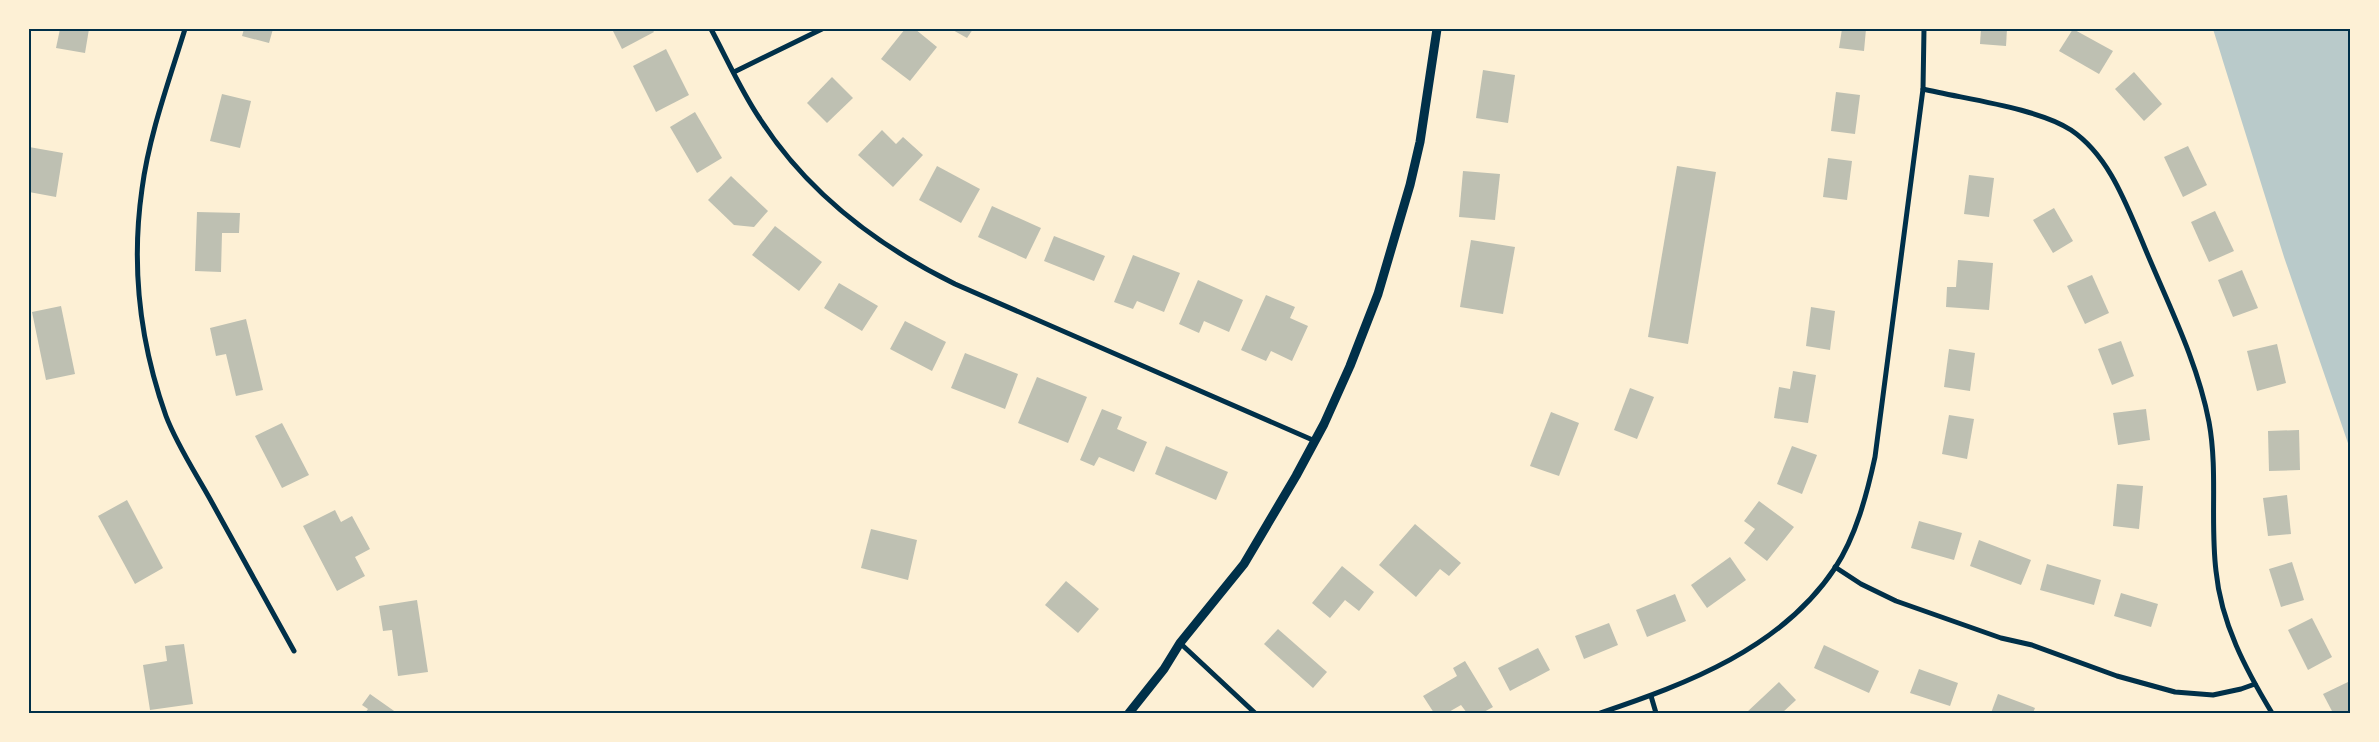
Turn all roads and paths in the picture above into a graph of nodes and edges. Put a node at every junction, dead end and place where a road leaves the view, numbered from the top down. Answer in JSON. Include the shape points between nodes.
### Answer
{"nodes":[{"id":1,"x":185,"y":29,"type":"edge"},
{"id":2,"x":712,"y":29,"type":"edge"},
{"id":3,"x":822,"y":29,"type":"edge"},
{"id":4,"x":1437,"y":29,"type":"edge"},
{"id":5,"x":1924,"y":29,"type":"edge"},
{"id":6,"x":734,"y":72,"type":"junction"},
{"id":7,"x":1923,"y":89,"type":"junction"},
{"id":8,"x":1315,"y":441,"type":"junction"},
{"id":9,"x":1835,"y":567,"type":"junction"},
{"id":10,"x":1180,"y":642,"type":"junction"},
{"id":11,"x":294,"y":651,"type":"dead end"},
{"id":12,"x":2254,"y":684,"type":"junction"},
{"id":13,"x":1651,"y":696,"type":"junction"},
{"id":14,"x":1129,"y":713,"type":"edge"},
{"id":15,"x":1255,"y":713,"type":"edge"},
{"id":16,"x":1600,"y":713,"type":"edge"},
{"id":17,"x":1656,"y":713,"type":"edge"},
{"id":18,"x":2272,"y":713,"type":"edge"}],
"edges":[{"from":1,"to":11,"type":"street","via":[[151,144],[142,188],[137,277],[143,331],[153,374],[174,433]]},
{"from":2,"to":6,"type":"street"},
{"from":3,"to":6,"type":"street"},
{"from":4,"to":8,"type":"street","via":[[1420,142],[1396,240],[1350,366]]},
{"from":5,"to":7,"type":"street"},
{"from":6,"to":8,"type":"street","via":[[761,121],[793,163],[854,222],[905,258],[955,284]]},
{"from":7,"to":9,"type":"street","via":[[1875,457],[1859,514]]},
{"from":7,"to":12,"type":"street","via":[[2058,123],[2088,144],[2112,176],[2201,387],[2212,451],[2218,586],[2229,627]]},
{"from":8,"to":10,"type":"street","via":[[1244,564]]},
{"from":9,"to":12,"type":"street","via":[[1896,601],[2132,680],[2204,696]]},
{"from":9,"to":13,"type":"street","via":[[1793,615],[1749,650]]},
{"from":10,"to":14,"type":"street","via":[[1164,669]]},
{"from":10,"to":15,"type":"street"},
{"from":12,"to":18,"type":"street"},
{"from":13,"to":16,"type":"street"},
{"from":13,"to":17,"type":"street"}]}
